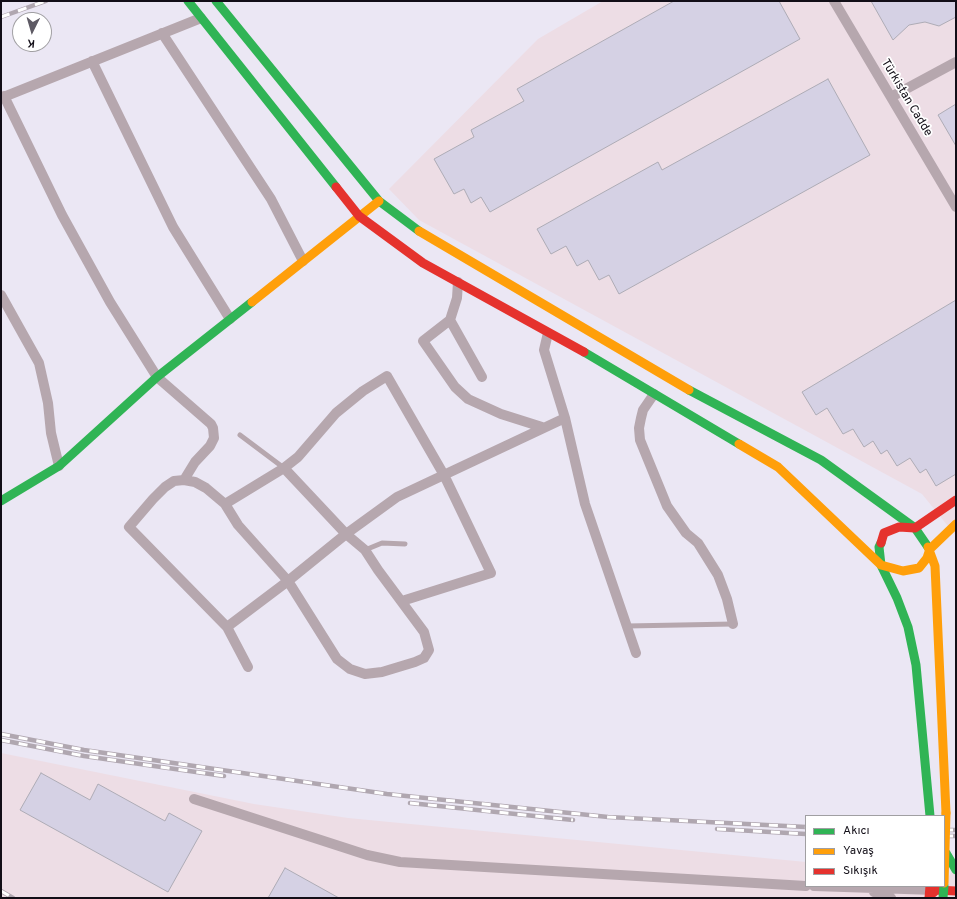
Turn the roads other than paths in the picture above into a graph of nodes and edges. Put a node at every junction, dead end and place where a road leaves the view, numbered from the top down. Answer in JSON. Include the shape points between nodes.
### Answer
{"nodes":[{"id":1,"x":188,"y":1,"type":"edge"},
{"id":2,"x":216,"y":1,"type":"edge"},
{"id":3,"x":834,"y":1,"type":"edge"},
{"id":4,"x":201,"y":18,"type":"junction"},
{"id":5,"x":162,"y":33,"type":"junction"},
{"id":6,"x":92,"y":62,"type":"junction"},
{"id":7,"x":956,"y":62,"type":"edge"},
{"id":8,"x":2,"y":97,"type":"edge"},
{"id":9,"x":890,"y":97,"type":"junction"},
{"id":10,"x":379,"y":201,"type":"junction"},
{"id":11,"x":956,"y":208,"type":"edge"},
{"id":12,"x":359,"y":216,"type":"junction"},
{"id":13,"x":303,"y":261,"type":"junction"},
{"id":14,"x":458,"y":282,"type":"junction"},
{"id":15,"x":1,"y":295,"type":"edge"},
{"id":16,"x":230,"y":319,"type":"junction"},
{"id":17,"x":450,"y":320,"type":"junction"},
{"id":18,"x":548,"y":332,"type":"junction"},
{"id":19,"x":157,"y":377,"type":"junction"},
{"id":20,"x":482,"y":377,"type":"dead end"},
{"id":21,"x":654,"y":394,"type":"junction"},
{"id":22,"x":565,"y":418,"type":"junction"},
{"id":23,"x":542,"y":427,"type":"junction"},
{"id":24,"x":240,"y":435,"type":"dead end"},
{"id":25,"x":58,"y":466,"type":"junction"},
{"id":26,"x":284,"y":468,"type":"junction"},
{"id":27,"x":444,"y":475,"type":"junction"},
{"id":28,"x":184,"y":480,"type":"junction"},
{"id":29,"x":956,"y":500,"type":"edge"},
{"id":30,"x":1,"y":501,"type":"edge"},
{"id":31,"x":225,"y":504,"type":"junction"},
{"id":32,"x":956,"y":524,"type":"edge"},
{"id":33,"x":915,"y":528,"type":"junction"},
{"id":34,"x":346,"y":534,"type":"junction"},
{"id":35,"x":405,"y":544,"type":"dead end"},
{"id":36,"x":930,"y":549,"type":"junction"},
{"id":37,"x":365,"y":550,"type":"junction"},
{"id":38,"x":881,"y":565,"type":"junction"},
{"id":39,"x":288,"y":581,"type":"junction"},
{"id":40,"x":402,"y":601,"type":"junction"},
{"id":41,"x":733,"y":624,"type":"joint"},
{"id":42,"x":627,"y":626,"type":"junction"},
{"id":43,"x":227,"y":627,"type":"junction"},
{"id":44,"x":636,"y":653,"type":"dead end"},
{"id":45,"x":248,"y":667,"type":"dead end"},
{"id":46,"x":194,"y":799,"type":"dead end"},
{"id":47,"x":930,"y":815,"type":"edge"},
{"id":48,"x":946,"y":853,"type":"junction"},
{"id":49,"x":945,"y":857,"type":"edge"},
{"id":50,"x":956,"y":870,"type":"edge"},
{"id":51,"x":805,"y":886,"type":"edge"},
{"id":52,"x":834,"y":887,"type":"edge"},
{"id":53,"x":854,"y":888,"type":"junction"},
{"id":54,"x":956,"y":890,"type":"edge"},
{"id":55,"x":937,"y":892,"type":"edge"},
{"id":56,"x":890,"y":898,"type":"edge"}],
"edges":[{"from":1,"to":4,"type":"main road"},
{"from":2,"to":10,"type":"main road"},
{"from":3,"to":9,"type":"street","name":"Türkistan Cadde"},
{"from":4,"to":5,"type":"street"},
{"from":4,"to":12,"type":"main road"},
{"from":5,"to":6,"type":"street"},
{"from":5,"to":13,"type":"street","via":[[271,199]]},
{"from":6,"to":8,"type":"street"},
{"from":6,"to":16,"type":"street","via":[[172,227]]},
{"from":7,"to":9,"type":"street"},
{"from":8,"to":19,"type":"street","via":[[110,302]]},
{"from":9,"to":11,"type":"street","name":"Türkistan Cadde"},
{"from":10,"to":12,"type":"main road"},
{"from":10,"to":33,"type":"main road","via":[[425,236],[721,408],[821,460]]},
{"from":12,"to":13,"type":"main road"},
{"from":12,"to":14,"type":"main road","via":[[423,263]]},
{"from":13,"to":16,"type":"main road"},
{"from":14,"to":17,"type":"street","via":[[457,298]]},
{"from":14,"to":18,"type":"main road"},
{"from":15,"to":25,"type":"street","via":[[39,363]]},
{"from":16,"to":19,"type":"main road"},
{"from":17,"to":20,"type":"street"},
{"from":17,"to":23,"type":"street","via":[[422,341],[455,387],[468,399]]},
{"from":18,"to":21,"type":"main road"},
{"from":18,"to":22,"type":"street","via":[[544,350]]},
{"from":19,"to":25,"type":"main road"},
{"from":19,"to":28,"type":"street","via":[[213,428],[214,438],[210,446],[195,462]]},
{"from":21,"to":38,"type":"main road","via":[[778,467]]},
{"from":21,"to":41,"type":"street","via":[[640,418],[640,440],[667,506],[686,533],[698,543],[718,575]]},
{"from":22,"to":23,"type":"street"},
{"from":22,"to":42,"type":"street","via":[[585,504]]},
{"from":23,"to":27,"type":"street"},
{"from":24,"to":26,"type":"lane"},
{"from":25,"to":30,"type":"main road"},
{"from":26,"to":27,"type":"street","via":[[298,457],[336,413],[387,376]]},
{"from":26,"to":31,"type":"street"},
{"from":26,"to":34,"type":"street"},
{"from":27,"to":34,"type":"street","via":[[397,497]]},
{"from":27,"to":40,"type":"street","via":[[491,573]]},
{"from":28,"to":31,"type":"street","via":[[196,482]]},
{"from":28,"to":43,"type":"street","via":[[174,481],[165,487],[129,527]]},
{"from":29,"to":33,"type":"main road"},
{"from":31,"to":39,"type":"street","via":[[238,525]]},
{"from":32,"to":36,"type":"main road"},
{"from":33,"to":36,"type":"main road"},
{"from":33,"to":38,"type":"main road","via":[[899,527],[884,533],[878,547]]},
{"from":34,"to":37,"type":"street"},
{"from":34,"to":39,"type":"street"},
{"from":35,"to":37,"type":"lane","via":[[382,543]]},
{"from":36,"to":38,"type":"main road","via":[[919,568],[903,571]]},
{"from":36,"to":48,"type":"main road","bridge":true,"via":[[935,566]]},
{"from":37,"to":40,"type":"street"},
{"from":38,"to":47,"type":"main road","via":[[908,627],[914,657]]},
{"from":39,"to":40,"type":"street","via":[[338,659],[350,669],[365,674],[382,672],[415,662],[424,658],[428,652],[429,646],[424,632]]},
{"from":39,"to":43,"type":"street"},
{"from":41,"to":42,"type":"lane"},
{"from":42,"to":44,"type":"street"},
{"from":43,"to":45,"type":"street"},
{"from":46,"to":51,"type":"street","via":[[367,855],[400,862]]},
{"from":48,"to":49,"type":"main road","bridge":true},
{"from":48,"to":50,"type":"main road"},
{"from":52,"to":53,"type":"street"},
{"from":53,"to":55,"type":"street"},
{"from":53,"to":56,"type":"street"},
{"from":54,"to":55,"type":"main road"}]}
